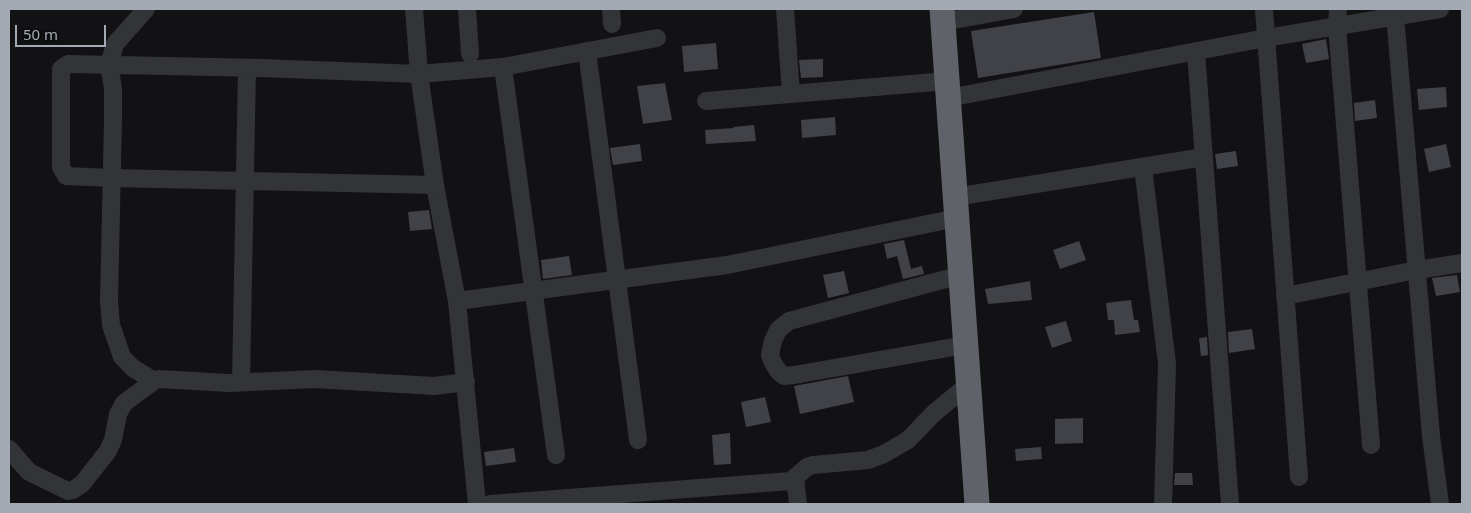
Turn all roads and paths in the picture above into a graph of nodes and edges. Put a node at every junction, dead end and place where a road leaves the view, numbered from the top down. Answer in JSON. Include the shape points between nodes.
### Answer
{"nodes":[{"id":1,"x":146,"y":9,"type":"edge"},
{"id":2,"x":414,"y":9,"type":"edge"},
{"id":3,"x":467,"y":9,"type":"edge"},
{"id":4,"x":785,"y":9,"type":"edge"},
{"id":5,"x":1014,"y":9,"type":"edge"},
{"id":6,"x":1264,"y":9,"type":"edge"},
{"id":7,"x":1440,"y":9,"type":"edge"},
{"id":8,"x":943,"y":15,"type":"edge"},
{"id":9,"x":1395,"y":16,"type":"junction"},
{"id":10,"x":1338,"y":17,"type":"edge"},
{"id":11,"x":657,"y":38,"type":"dead end"},
{"id":12,"x":1266,"y":38,"type":"junction"},
{"id":13,"x":588,"y":51,"type":"junction"},
{"id":14,"x":1196,"y":52,"type":"junction"},
{"id":15,"x":470,"y":54,"type":"dead end"},
{"id":16,"x":109,"y":65,"type":"junction"},
{"id":17,"x":504,"y":67,"type":"junction"},
{"id":18,"x":247,"y":68,"type":"junction"},
{"id":19,"x":418,"y":74,"type":"junction"},
{"id":20,"x":948,"y":89,"type":"junction"},
{"id":21,"x":791,"y":94,"type":"junction"},
{"id":22,"x":706,"y":101,"type":"dead end"},
{"id":23,"x":1204,"y":157,"type":"junction"},
{"id":24,"x":1143,"y":167,"type":"junction"},
{"id":25,"x":111,"y":178,"type":"junction"},
{"id":26,"x":246,"y":181,"type":"junction"},
{"id":27,"x":435,"y":185,"type":"junction"},
{"id":28,"x":956,"y":207,"type":"junction"},
{"id":29,"x":1462,"y":263,"type":"edge"},
{"id":30,"x":1417,"y":270,"type":"junction"},
{"id":31,"x":961,"y":275,"type":"junction"},
{"id":32,"x":618,"y":280,"type":"junction"},
{"id":33,"x":1358,"y":282,"type":"junction"},
{"id":34,"x":535,"y":290,"type":"junction"},
{"id":35,"x":1285,"y":296,"type":"junction"},
{"id":36,"x":457,"y":301,"type":"junction"},
{"id":37,"x":965,"y":344,"type":"junction"},
{"id":38,"x":154,"y":380,"type":"junction"},
{"id":39,"x":241,"y":382,"type":"junction"},
{"id":40,"x":466,"y":382,"type":"junction"},
{"id":41,"x":968,"y":385,"type":"junction"},
{"id":42,"x":638,"y":440,"type":"dead end"},
{"id":43,"x":1371,"y":445,"type":"dead end"},
{"id":44,"x":9,"y":449,"type":"edge"},
{"id":45,"x":556,"y":455,"type":"dead end"},
{"id":46,"x":1299,"y":477,"type":"dead end"},
{"id":47,"x":795,"y":478,"type":"junction"},
{"id":48,"x":595,"y":500,"type":"edge"},
{"id":49,"x":477,"y":504,"type":"edge"},
{"id":50,"x":490,"y":504,"type":"edge"},
{"id":51,"x":798,"y":504,"type":"edge"},
{"id":52,"x":977,"y":504,"type":"edge"},
{"id":53,"x":1163,"y":504,"type":"edge"},
{"id":54,"x":1230,"y":504,"type":"edge"},
{"id":55,"x":1440,"y":504,"type":"edge"}],
"edges":[{"from":1,"to":16,"type":"street","via":[[115,44]]},
{"from":2,"to":19,"type":"street"},
{"from":3,"to":15,"type":"street"},
{"from":4,"to":21,"type":"street"},
{"from":5,"to":8,"type":"street"},
{"from":6,"to":12,"type":"street"},
{"from":7,"to":9,"type":"street"},
{"from":8,"to":20,"type":"highway"},
{"from":9,"to":10,"type":"street"},
{"from":9,"to":30,"type":"street"},
{"from":10,"to":12,"type":"street"},
{"from":10,"to":33,"type":"street"},
{"from":11,"to":13,"type":"street"},
{"from":12,"to":14,"type":"street"},
{"from":12,"to":35,"type":"street"},
{"from":13,"to":17,"type":"street"},
{"from":13,"to":32,"type":"street"},
{"from":14,"to":20,"type":"street"},
{"from":14,"to":23,"type":"street"},
{"from":16,"to":18,"type":"street"},
{"from":16,"to":25,"type":"street","via":[[113,96]]},
{"from":16,"to":25,"type":"street","via":[[68,64],[61,69],[61,167],[70,177]]},
{"from":17,"to":19,"type":"street"},
{"from":17,"to":34,"type":"street"},
{"from":18,"to":19,"type":"street"},
{"from":18,"to":26,"type":"street"},
{"from":19,"to":27,"type":"street"},
{"from":20,"to":21,"type":"street"},
{"from":20,"to":28,"type":"highway"},
{"from":21,"to":22,"type":"street"},
{"from":23,"to":24,"type":"street"},
{"from":23,"to":54,"type":"street"},
{"from":24,"to":28,"type":"street"},
{"from":24,"to":53,"type":"street","via":[[1167,364]]},
{"from":25,"to":26,"type":"street"},
{"from":25,"to":38,"type":"street","via":[[110,325],[122,357],[133,368]]},
{"from":26,"to":27,"type":"street"},
{"from":26,"to":39,"type":"street"},
{"from":27,"to":36,"type":"street"},
{"from":28,"to":31,"type":"highway"},
{"from":28,"to":32,"type":"street","via":[[728,265]]},
{"from":29,"to":30,"type":"street"},
{"from":30,"to":33,"type":"street"},
{"from":30,"to":55,"type":"street"},
{"from":31,"to":37,"type":"highway"},
{"from":31,"to":37,"type":"street","via":[[789,320],[778,330],[770,355],[779,372],[784,376],[794,376]]},
{"from":32,"to":34,"type":"street"},
{"from":32,"to":42,"type":"street"},
{"from":33,"to":35,"type":"street"},
{"from":33,"to":43,"type":"street"},
{"from":34,"to":36,"type":"street"},
{"from":34,"to":45,"type":"street"},
{"from":35,"to":46,"type":"street"},
{"from":36,"to":40,"type":"street"},
{"from":37,"to":41,"type":"highway"},
{"from":38,"to":39,"type":"street"},
{"from":38,"to":44,"type":"street","via":[[124,403],[108,451],[82,484],[73,490],[64,490],[29,472]]},
{"from":39,"to":40,"type":"street","via":[[315,379],[434,386]]},
{"from":40,"to":49,"type":"street"},
{"from":41,"to":47,"type":"street","via":[[908,440],[884,454],[868,460],[813,465]]},
{"from":41,"to":52,"type":"highway"},
{"from":47,"to":48,"type":"street","via":[[784,482]]},
{"from":47,"to":51,"type":"street"},
{"from":48,"to":50,"type":"street"}]}
